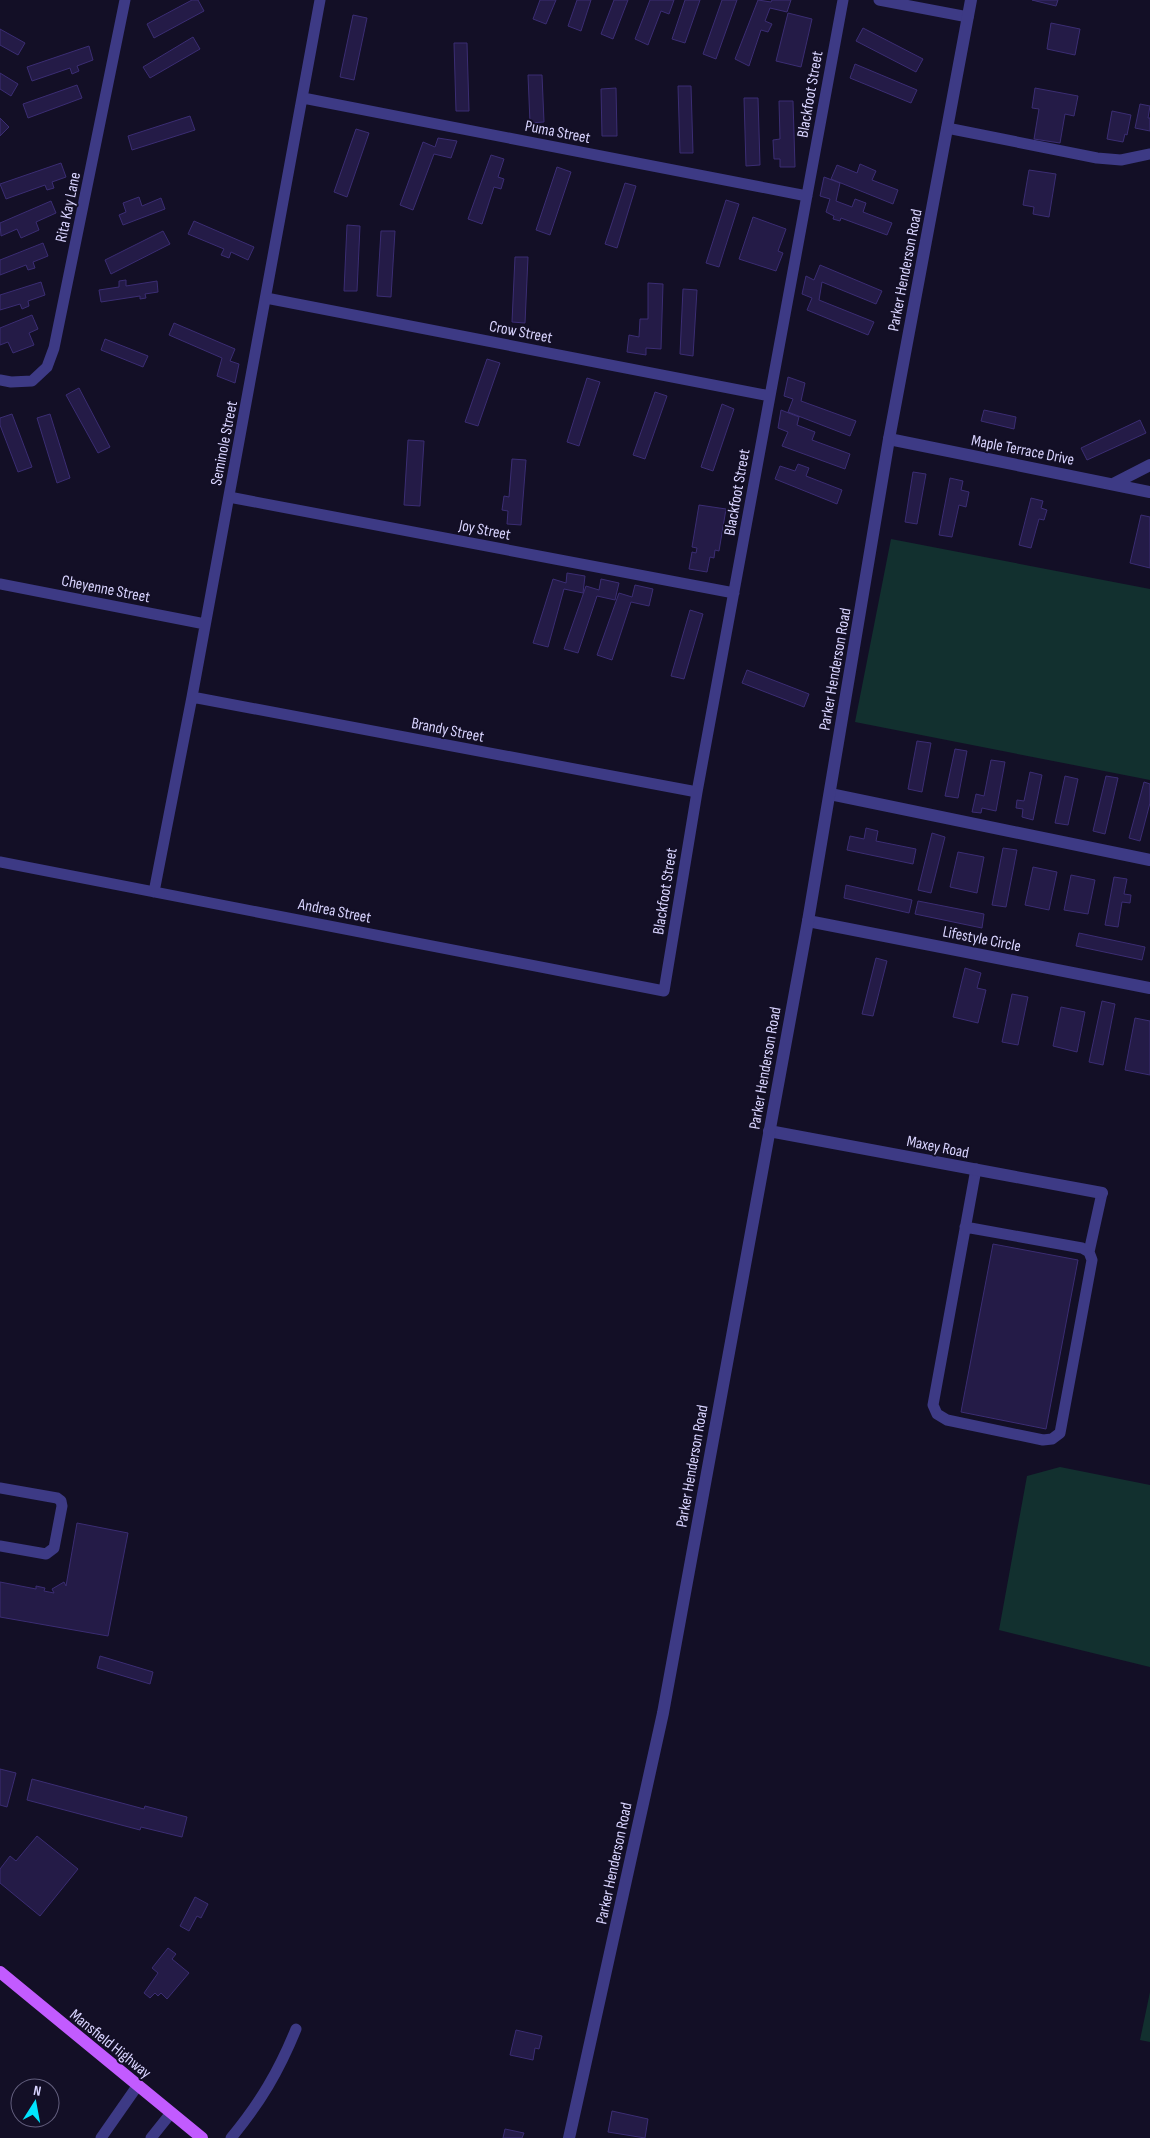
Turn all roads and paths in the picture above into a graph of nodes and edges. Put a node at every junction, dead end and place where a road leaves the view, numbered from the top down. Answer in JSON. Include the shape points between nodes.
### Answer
{"nodes":[{"id":1,"x":125,"y":0,"type":"edge"},
{"id":2,"x":320,"y":0,"type":"edge"},
{"id":3,"x":843,"y":0,"type":"edge"},
{"id":4,"x":879,"y":0,"type":"edge"},
{"id":5,"x":971,"y":0,"type":"edge"},
{"id":6,"x":968,"y":17,"type":"junction"},
{"id":7,"x":303,"y":98,"type":"junction"},
{"id":8,"x":947,"y":128,"type":"junction"},
{"id":9,"x":1150,"y":154,"type":"edge"},
{"id":10,"x":807,"y":196,"type":"junction"},
{"id":11,"x":266,"y":298,"type":"junction"},
{"id":12,"x":0,"y":380,"type":"edge"},
{"id":13,"x":770,"y":396,"type":"junction"},
{"id":14,"x":889,"y":439,"type":"junction"},
{"id":15,"x":1150,"y":465,"type":"edge"},
{"id":16,"x":1113,"y":484,"type":"junction"},
{"id":17,"x":1150,"y":492,"type":"edge"},
{"id":18,"x":229,"y":497,"type":"junction"},
{"id":19,"x":0,"y":584,"type":"edge"},
{"id":20,"x":734,"y":592,"type":"junction"},
{"id":21,"x":205,"y":624,"type":"junction"},
{"id":22,"x":192,"y":697,"type":"junction"},
{"id":23,"x":697,"y":792,"type":"junction"},
{"id":24,"x":830,"y":794,"type":"junction"},
{"id":25,"x":1150,"y":860,"type":"edge"},
{"id":26,"x":0,"y":862,"type":"edge"},
{"id":27,"x":154,"y":892,"type":"junction"},
{"id":28,"x":808,"y":920,"type":"junction"},
{"id":29,"x":1150,"y":988,"type":"edge"},
{"id":30,"x":664,"y":991,"type":"joint"},
{"id":31,"x":769,"y":1131,"type":"junction"},
{"id":32,"x":976,"y":1169,"type":"junction"},
{"id":33,"x":1102,"y":1193,"type":"joint"},
{"id":34,"x":965,"y":1227,"type":"junction"},
{"id":35,"x":1089,"y":1252,"type":"junction"},
{"id":36,"x":0,"y":1488,"type":"edge"},
{"id":37,"x":0,"y":1546,"type":"edge"},
{"id":38,"x":0,"y":1972,"type":"edge"},
{"id":39,"x":296,"y":2029,"type":"dead end"},
{"id":40,"x":138,"y":2085,"type":"junction"},
{"id":41,"x":171,"y":2112,"type":"junction"},
{"id":42,"x":101,"y":2138,"type":"edge"},
{"id":43,"x":151,"y":2138,"type":"edge"},
{"id":44,"x":202,"y":2138,"type":"edge"},
{"id":45,"x":231,"y":2138,"type":"edge"},
{"id":46,"x":569,"y":2138,"type":"edge"}],
"edges":[{"from":1,"to":12,"type":"lane","name":"Rita Kay Lane","via":[[54,348],[47,367],[32,381]]},
{"from":2,"to":7,"type":"lane","name":"Seminole Street"},
{"from":3,"to":10,"type":"lane","name":"Blackfoot Street"},
{"from":4,"to":6,"type":"lane"},
{"from":5,"to":6,"type":"street","name":"Parker Henderson Road"},
{"from":6,"to":8,"type":"street","name":"Parker Henderson Road"},
{"from":7,"to":10,"type":"lane","name":"Puma Street"},
{"from":7,"to":11,"type":"lane","name":"Seminole Street"},
{"from":8,"to":9,"type":"lane","via":[[1097,158],[1121,160]]},
{"from":8,"to":14,"type":"street","name":"Parker Henderson Road"},
{"from":10,"to":13,"type":"lane","name":"Blackfoot Street"},
{"from":11,"to":13,"type":"lane","name":"Crow Street"},
{"from":11,"to":18,"type":"lane","name":"Seminole Street"},
{"from":13,"to":20,"type":"lane","name":"Blackfoot Street"},
{"from":14,"to":16,"type":"street","name":"Maple Terrace Drive"},
{"from":14,"to":24,"type":"street","name":"Parker Henderson Road"},
{"from":15,"to":16,"type":"street"},
{"from":16,"to":17,"type":"street","name":"Maple Terrace Drive"},
{"from":18,"to":20,"type":"lane","name":"Joy Street"},
{"from":18,"to":21,"type":"lane","name":"Seminole Street"},
{"from":19,"to":21,"type":"lane","name":"Cheyenne Street"},
{"from":20,"to":23,"type":"lane","name":"Blackfoot Street"},
{"from":21,"to":22,"type":"lane","name":"Seminole Street"},
{"from":22,"to":23,"type":"lane","name":"Brandy Street"},
{"from":22,"to":27,"type":"lane","name":"Seminole Street"},
{"from":23,"to":30,"type":"lane","name":"Blackfoot Street"},
{"from":24,"to":25,"type":"street"},
{"from":24,"to":28,"type":"street","name":"Parker Henderson Road"},
{"from":26,"to":27,"type":"lane","name":"Andrea Street"},
{"from":27,"to":30,"type":"lane","name":"Andrea Street"},
{"from":28,"to":29,"type":"street","name":"Lifestyle Circle"},
{"from":28,"to":31,"type":"street","name":"Parker Henderson Road"},
{"from":31,"to":32,"type":"street","name":"Maxey Road"},
{"from":31,"to":46,"type":"street","name":"Parker Henderson Road","via":[[663,1713]]},
{"from":32,"to":33,"type":"street","name":"Maxey Road"},
{"from":32,"to":34,"type":"lane"},
{"from":33,"to":35,"type":"lane"},
{"from":34,"to":35,"type":"lane","via":[[1082,1248]]},
{"from":34,"to":35,"type":"lane","via":[[934,1405],[936,1414],[947,1420],[1043,1440],[1052,1439],[1060,1433],[1092,1260]]},
{"from":36,"to":37,"type":"lane","via":[[57,1498],[62,1506],[51,1552],[46,1554]]},
{"from":38,"to":40,"type":"main road","name":"Mansfield Highway"},
{"from":39,"to":45,"type":"lane","via":[[283,2063],[267,2090]]},
{"from":40,"to":41,"type":"main road","name":"Mansfield Highway"},
{"from":40,"to":42,"type":"lane"},
{"from":41,"to":43,"type":"lane"},
{"from":41,"to":44,"type":"main road","name":"Mansfield Highway"}]}
